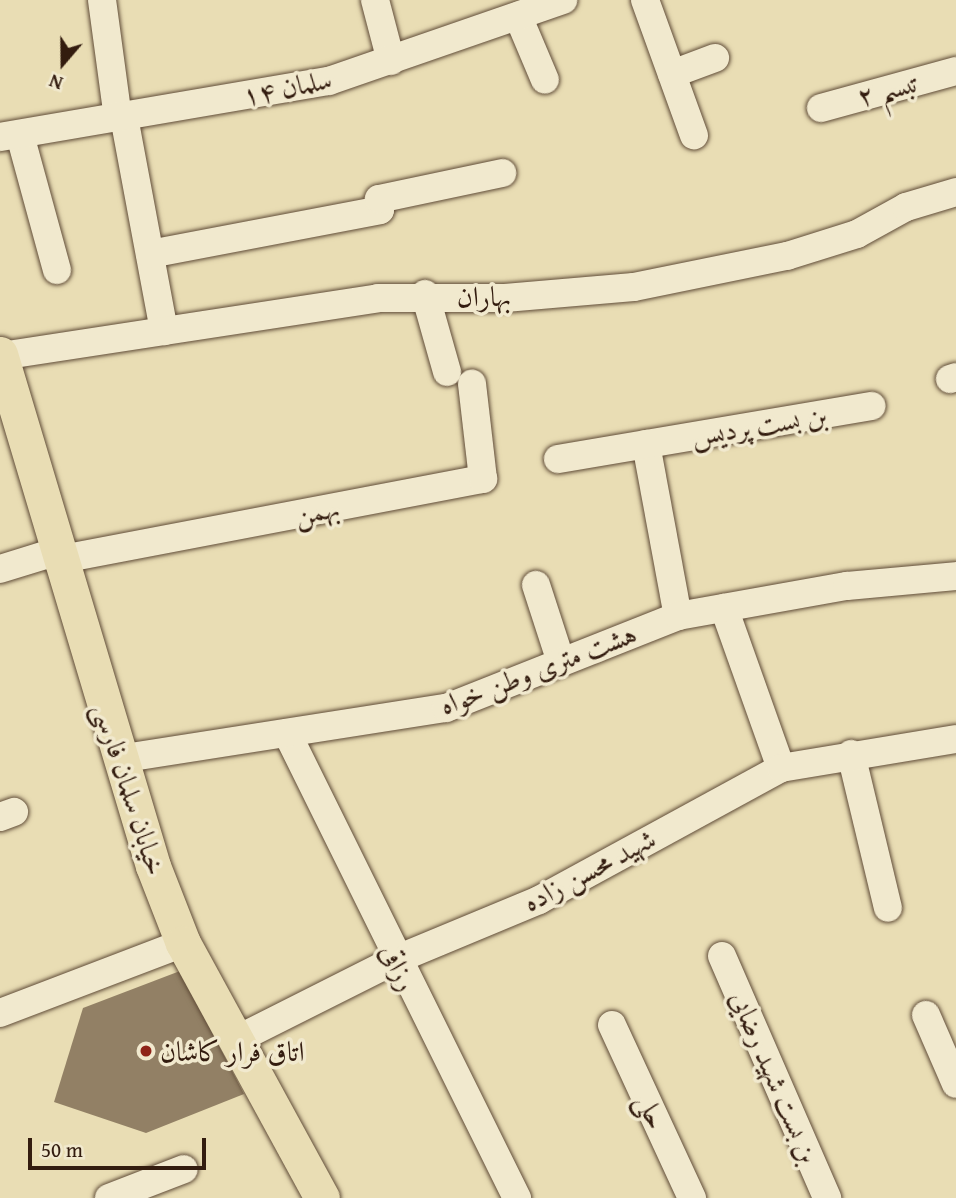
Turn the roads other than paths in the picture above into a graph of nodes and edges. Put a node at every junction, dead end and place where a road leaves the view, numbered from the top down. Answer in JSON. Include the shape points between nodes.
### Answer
{"nodes":[{"id":1,"x":102,"y":0,"type":"edge"},
{"id":2,"x":375,"y":0,"type":"edge"},
{"id":3,"x":645,"y":0,"type":"edge"},
{"id":4,"x":557,"y":1,"type":"edge"},
{"id":5,"x":518,"y":16,"type":"junction"},
{"id":6,"x":715,"y":58,"type":"dead end"},
{"id":7,"x":391,"y":61,"type":"junction"},
{"id":8,"x":956,"y":71,"type":"edge"},
{"id":9,"x":672,"y":74,"type":"junction"},
{"id":10,"x":545,"y":80,"type":"dead end"},
{"id":11,"x":821,"y":108,"type":"dead end"},
{"id":12,"x":121,"y":118,"type":"junction"},
{"id":13,"x":694,"y":135,"type":"dead end"},
{"id":14,"x":10,"y":136,"type":"edge"},
{"id":15,"x":502,"y":173,"type":"dead end"},
{"id":16,"x":956,"y":192,"type":"edge"},
{"id":17,"x":150,"y":254,"type":"junction"},
{"id":18,"x":57,"y":270,"type":"dead end"},
{"id":19,"x":425,"y":294,"type":"junction"},
{"id":20,"x":164,"y":331,"type":"junction"},
{"id":21,"x":0,"y":355,"type":"edge"},
{"id":22,"x":872,"y":407,"type":"dead end"},
{"id":23,"x":646,"y":444,"type":"junction"},
{"id":24,"x":558,"y":459,"type":"dead end"},
{"id":25,"x":56,"y":556,"type":"junction"},
{"id":26,"x":0,"y":569,"type":"edge"},
{"id":27,"x":956,"y":576,"type":"edge"},
{"id":28,"x":536,"y":586,"type":"dead end"},
{"id":29,"x":724,"y":608,"type":"junction"},
{"id":30,"x":678,"y":616,"type":"junction"},
{"id":31,"x":561,"y":662,"type":"junction"},
{"id":32,"x":286,"y":733,"type":"junction"},
{"id":33,"x":956,"y":739,"type":"edge"},
{"id":34,"x":851,"y":754,"type":"junction"},
{"id":35,"x":119,"y":759,"type":"junction"},
{"id":36,"x":781,"y":768,"type":"junction"},
{"id":37,"x":888,"y":908,"type":"dead end"},
{"id":38,"x":183,"y":943,"type":"junction"},
{"id":39,"x":722,"y":956,"type":"dead end"},
{"id":40,"x":395,"y":960,"type":"junction"},
{"id":41,"x":0,"y":1013,"type":"edge"},
{"id":42,"x":926,"y":1015,"type":"dead end"},
{"id":43,"x":612,"y":1025,"type":"dead end"},
{"id":44,"x":233,"y":1041,"type":"junction"},
{"id":45,"x":956,"y":1084,"type":"edge"},
{"id":46,"x":184,"y":1169,"type":"dead end"},
{"id":47,"x":109,"y":1198,"type":"edge"},
{"id":48,"x":322,"y":1198,"type":"edge"},
{"id":49,"x":517,"y":1198,"type":"edge"},
{"id":50,"x":692,"y":1198,"type":"edge"},
{"id":51,"x":827,"y":1198,"type":"edge"}],
"edges":[{"from":1,"to":12,"type":"street"},
{"from":2,"to":7,"type":"street"},
{"from":3,"to":9,"type":"street"},
{"from":4,"to":5,"type":"street","name":"سلمان ۱۴"},
{"from":5,"to":7,"type":"street","name":"سلمان ۱۴"},
{"from":5,"to":10,"type":"street"},
{"from":6,"to":9,"type":"street"},
{"from":7,"to":12,"type":"street","name":"سلمان ۱۴","via":[[329,81]]},
{"from":8,"to":11,"type":"street","name":"تبسم ۲"},
{"from":9,"to":13,"type":"street"},
{"from":12,"to":14,"type":"street","name":"سلمان ۱۴"},
{"from":12,"to":17,"type":"street"},
{"from":14,"to":18,"type":"street"},
{"from":15,"to":17,"type":"street","via":[[379,199],[380,210]]},
{"from":16,"to":19,"type":"street","name":"بهاران","via":[[906,207],[857,234],[787,256],[647,285],[505,298]]},
{"from":17,"to":20,"type":"street"},
{"from":19,"to":20,"type":"street","name":"بهاران"},
{"from":19,"to":25,"type":"street","name":"بهمن","via":[[459,378],[483,479]]},
{"from":20,"to":21,"type":"street","name":"بهاران"},
{"from":21,"to":25,"type":"main road","name":"خیابان سلمان فارسی"},
{"from":22,"to":23,"type":"street","name":"بن بست پردیس"},
{"from":23,"to":24,"type":"street","name":"بن بست پردیس"},
{"from":23,"to":30,"type":"street"},
{"from":25,"to":26,"type":"street"},
{"from":25,"to":35,"type":"main road","name":"خیابان سلمان فارسی"},
{"from":27,"to":29,"type":"street","name":"هشت متری وطن خواه","via":[[921,576]]},
{"from":28,"to":31,"type":"street"},
{"from":29,"to":30,"type":"street","name":"هشت متری وطن خواه"},
{"from":29,"to":36,"type":"street"},
{"from":30,"to":31,"type":"street","name":"هشت متری وطن خواه"},
{"from":31,"to":32,"type":"street","name":"هشت متری وطن خواه","via":[[446,708]]},
{"from":32,"to":35,"type":"street","name":"هشت متری وطن خواه"},
{"from":32,"to":40,"type":"street","name":"رزاقی"},
{"from":33,"to":34,"type":"street","name":"شهید محسن زاده"},
{"from":34,"to":36,"type":"street","name":"شهید محسن زاده"},
{"from":34,"to":37,"type":"street"},
{"from":35,"to":38,"type":"main road","name":"خیابان سلمان فارسی"},
{"from":36,"to":40,"type":"street","name":"شهید محسن زاده","via":[[539,900]]},
{"from":38,"to":41,"type":"street"},
{"from":38,"to":44,"type":"main road","name":"خیابان سلمان فارسی"},
{"from":39,"to":51,"type":"street","name":"بن بست شهید رضایی"},
{"from":40,"to":44,"type":"street","name":"شهید محسن زاده"},
{"from":40,"to":49,"type":"street","name":"رزاقی"},
{"from":42,"to":45,"type":"street"},
{"from":43,"to":50,"type":"street","name":"حلی"},
{"from":44,"to":48,"type":"main road","name":"خیابان سلمان فارسی"},
{"from":46,"to":47,"type":"street"}]}
